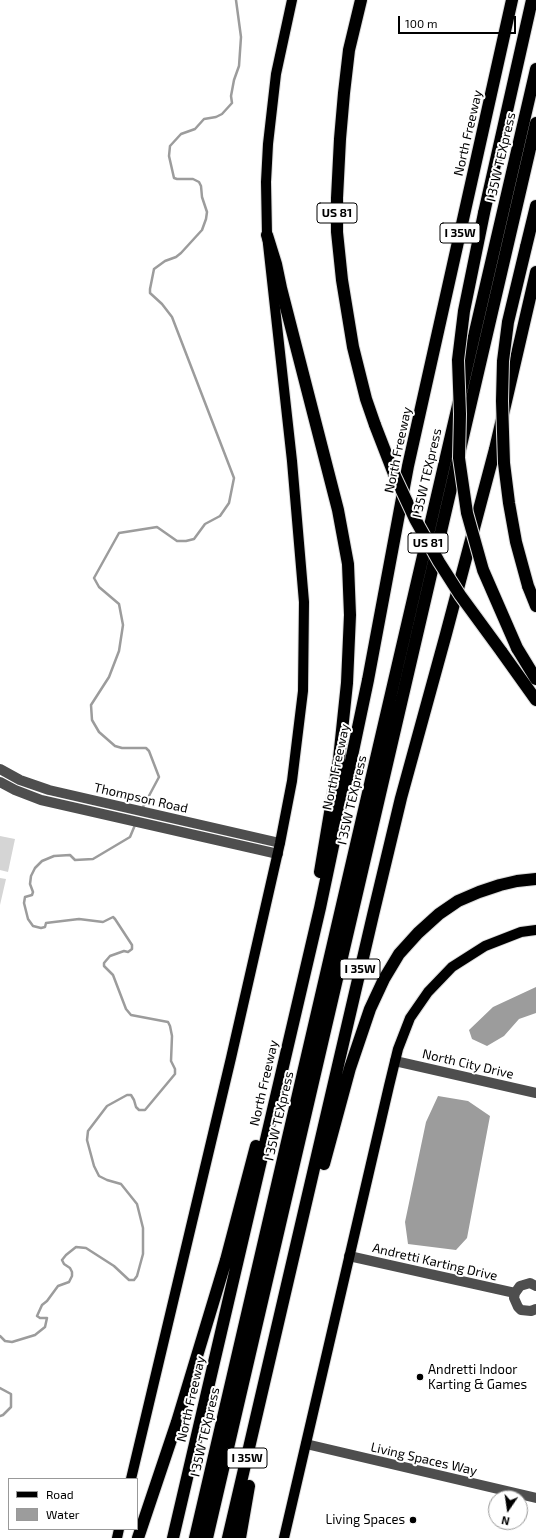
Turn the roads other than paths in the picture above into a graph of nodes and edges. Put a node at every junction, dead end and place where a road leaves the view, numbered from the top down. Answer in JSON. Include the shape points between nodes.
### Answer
{"nodes":[{"id":1,"x":292,"y":0,"type":"edge"},
{"id":2,"x":361,"y":0,"type":"edge"},
{"id":3,"x":512,"y":0,"type":"edge"},
{"id":4,"x":532,"y":0,"type":"edge"},
{"id":5,"x":536,"y":69,"type":"edge"},
{"id":6,"x":536,"y":123,"type":"edge"},
{"id":7,"x":536,"y":206,"type":"edge"},
{"id":8,"x":267,"y":235,"type":"junction"},
{"id":9,"x":536,"y":272,"type":"edge"},
{"id":10,"x":536,"y":606,"type":"edge"},
{"id":11,"x":536,"y":679,"type":"edge"},
{"id":12,"x":536,"y":700,"type":"edge"},
{"id":13,"x":0,"y":769,"type":"edge"},
{"id":14,"x":0,"y":782,"type":"edge"},
{"id":15,"x":182,"y":821,"type":"junction"},
{"id":16,"x":180,"y":832,"type":"junction"},
{"id":17,"x":280,"y":843,"type":"junction"},
{"id":18,"x":278,"y":854,"type":"junction"},
{"id":19,"x":536,"y":879,"type":"edge"},
{"id":20,"x":320,"y":908,"type":"junction"},
{"id":21,"x":536,"y":930,"type":"edge"},
{"id":22,"x":395,"y":1061,"type":"junction"},
{"id":23,"x":280,"y":1080,"type":"junction"},
{"id":24,"x":536,"y":1093,"type":"edge"},
{"id":25,"x":349,"y":1256,"type":"junction"},
{"id":26,"x":536,"y":1286,"type":"edge"},
{"id":27,"x":515,"y":1293,"type":"junction"},
{"id":28,"x":283,"y":1307,"type":"junction"},
{"id":29,"x":536,"y":1310,"type":"edge"},
{"id":30,"x":265,"y":1378,"type":"junction"},
{"id":31,"x":306,"y":1444,"type":"junction"},
{"id":32,"x":131,"y":1478,"type":"edge"},
{"id":33,"x":536,"y":1498,"type":"edge"},
{"id":34,"x":138,"y":1538,"type":"edge"},
{"id":35,"x":174,"y":1538,"type":"edge"},
{"id":36,"x":195,"y":1538,"type":"edge"},
{"id":37,"x":207,"y":1538,"type":"edge"},
{"id":38,"x":228,"y":1538,"type":"edge"},
{"id":39,"x":240,"y":1538,"type":"edge"},
{"id":40,"x":284,"y":1538,"type":"edge"}],
"edges":[{"from":1,"to":8,"type":"main road","via":[[271,111],[266,182]]},
{"from":2,"to":12,"type":"highway","number":"US 81","bridge":true,"via":[[349,50],[344,93],[336,232],[353,347],[366,400],[406,503],[418,525],[460,595]]},
{"from":3,"to":20,"type":"highway","name":"North Freeway","number":"I 35W","via":[[408,466],[368,680]]},
{"from":4,"to":11,"type":"highway","bridge":true,"via":[[484,213],[464,311],[458,360],[459,458],[467,513],[482,570],[517,648]]},
{"from":5,"to":36,"type":"highway","name":"I 35W TEXpress"},
{"from":6,"to":37,"type":"highway","name":"I 35W TEXpress"},
{"from":7,"to":10,"type":"highway","bridge":true,"via":[[508,322],[503,361],[502,402],[504,463],[509,503],[516,542]]},
{"from":8,"to":17,"type":"main road","via":[[292,461],[304,602],[303,691],[292,781]]},
{"from":8,"to":20,"type":"highway","via":[[338,510],[348,564],[350,615],[347,682],[339,759],[316,895]]},
{"from":9,"to":28,"type":"highway","number":"I 35W","via":[[495,449],[401,798]]},
{"from":13,"to":15,"type":"street","name":"Thompson Road","via":[[27,783],[49,790]]},
{"from":14,"to":16,"type":"street","name":"Thompson Road","via":[[41,800]]},
{"from":15,"to":16,"type":"street"},
{"from":15,"to":17,"type":"street","name":"Thompson Road"},
{"from":16,"to":18,"type":"street","name":"Thompson Road"},
{"from":17,"to":18,"type":"main road"},
{"from":18,"to":32,"type":"main road"},
{"from":19,"to":28,"type":"highway","via":[[517,881],[479,892],[458,902],[439,914],[399,954],[370,1009],[350,1068],[292,1294]]},
{"from":20,"to":23,"type":"highway","name":"North Freeway","number":"I 35W"},
{"from":21,"to":22,"type":"main road","via":[[521,932],[485,946],[452,967],[428,992],[410,1018]]},
{"from":22,"to":24,"type":"street","name":"North City Drive"},
{"from":22,"to":25,"type":"main road"},
{"from":23,"to":34,"type":"highway","via":[[271,1092],[226,1260],[178,1422]]},
{"from":23,"to":35,"type":"highway","name":"North Freeway","number":"I 35W"},
{"from":25,"to":27,"type":"street","name":"Andretti Karting Drive"},
{"from":25,"to":31,"type":"main road"},
{"from":26,"to":27,"type":"street","via":[[525,1284]]},
{"from":27,"to":29,"type":"street","via":[[514,1298],[518,1307],[526,1311]]},
{"from":28,"to":30,"type":"highway","number":"I 35W"},
{"from":30,"to":38,"type":"highway","number":"I 35W"},
{"from":30,"to":39,"type":"highway","via":[[269,1398],[246,1496]]},
{"from":31,"to":33,"type":"street","name":"Living Spaces Way"},
{"from":31,"to":40,"type":"main road"}]}
